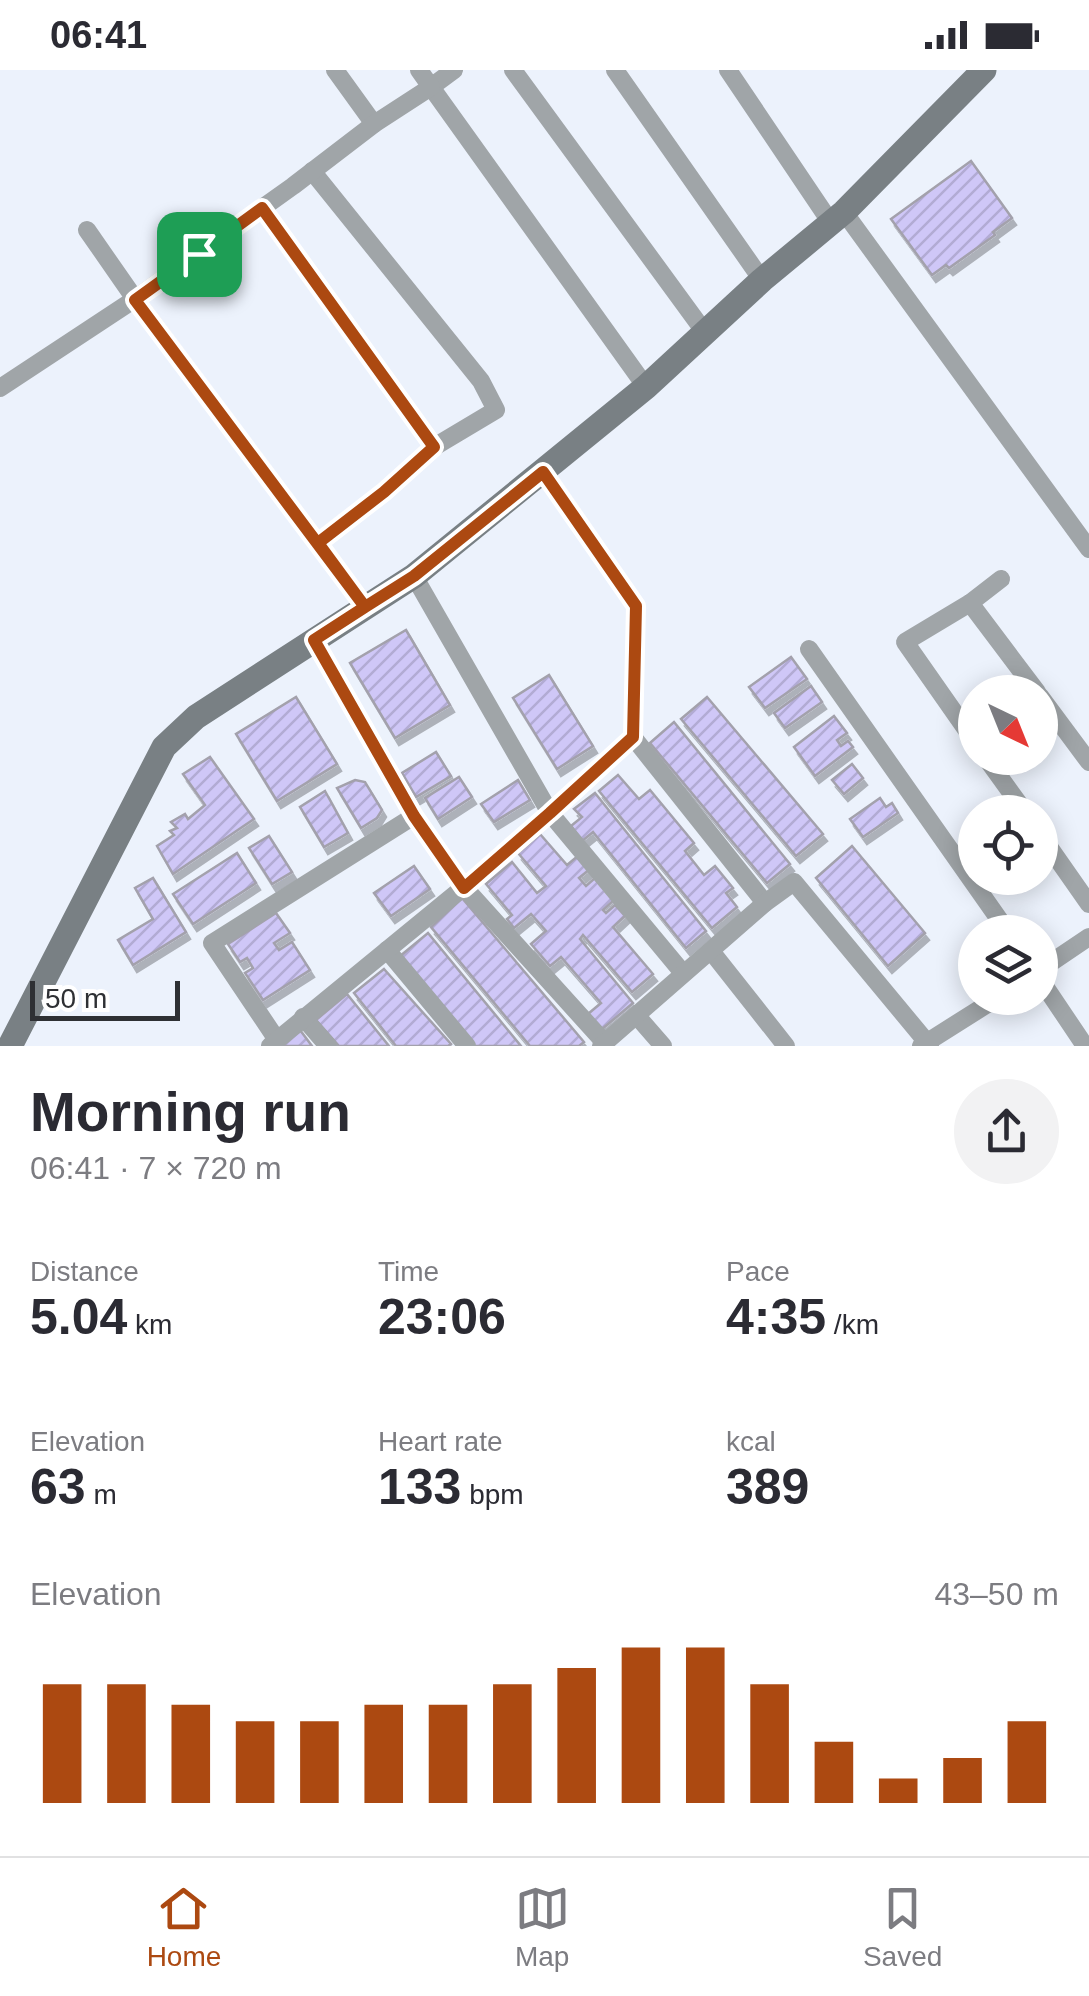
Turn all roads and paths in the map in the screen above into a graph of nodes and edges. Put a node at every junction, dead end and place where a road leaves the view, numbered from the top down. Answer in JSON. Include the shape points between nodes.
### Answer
{"nodes":[{"id":1,"x":335,"y":70,"type":"edge"},
{"id":2,"x":419,"y":70,"type":"edge"},
{"id":3,"x":454,"y":70,"type":"edge"},
{"id":4,"x":513,"y":70,"type":"edge"},
{"id":5,"x":615,"y":70,"type":"edge"},
{"id":6,"x":728,"y":70,"type":"edge"},
{"id":7,"x":984,"y":70,"type":"edge"},
{"id":8,"x":430,"y":87,"type":"junction"},
{"id":9,"x":374,"y":124,"type":"junction"},
{"id":10,"x":312,"y":171,"type":"junction"},
{"id":11,"x":262,"y":208,"type":"junction"},
{"id":12,"x":837,"y":217,"type":"junction"},
{"id":13,"x":87,"y":230,"type":"dead end"},
{"id":14,"x":762,"y":280,"type":"junction"},
{"id":15,"x":135,"y":300,"type":"junction"},
{"id":16,"x":706,"y":334,"type":"junction"},
{"id":17,"x":646,"y":387,"type":"junction"},
{"id":18,"x":0,"y":388,"type":"edge"},
{"id":19,"x":434,"y":447,"type":"junction"},
{"id":20,"x":543,"y":472,"type":"junction"},
{"id":21,"x":318,"y":543,"type":"junction"},
{"id":22,"x":1089,"y":548,"type":"edge"},
{"id":23,"x":414,"y":576,"type":"junction"},
{"id":24,"x":1002,"y":579,"type":"dead end"},
{"id":25,"x":970,"y":603,"type":"junction"},
{"id":26,"x":365,"y":607,"type":"junction"},
{"id":27,"x":314,"y":640,"type":"junction"},
{"id":28,"x":809,"y":649,"type":"dead end"},
{"id":29,"x":1025,"y":675,"type":"edge"},
{"id":30,"x":958,"y":717,"type":"edge"},
{"id":31,"x":1058,"y":720,"type":"edge"},
{"id":32,"x":633,"y":737,"type":"junction"},
{"id":33,"x":1089,"y":762,"type":"edge"},
{"id":34,"x":550,"y":813,"type":"junction"},
{"id":35,"x":414,"y":816,"type":"junction"},
{"id":36,"x":1058,"y":860,"type":"edge"},
{"id":37,"x":464,"y":888,"type":"junction"},
{"id":38,"x":765,"y":903,"type":"junction"},
{"id":39,"x":1089,"y":904,"type":"edge"},
{"id":40,"x":996,"y":915,"type":"edge"},
{"id":41,"x":1089,"y":937,"type":"edge"},
{"id":42,"x":387,"y":950,"type":"junction"},
{"id":43,"x":711,"y":951,"type":"junction"},
{"id":44,"x":1058,"y":958,"type":"edge"},
{"id":45,"x":683,"y":973,"type":"junction"},
{"id":46,"x":1058,"y":1005,"type":"edge"},
{"id":47,"x":972,"y":1015,"type":"edge"},
{"id":48,"x":637,"y":1016,"type":"junction"},
{"id":49,"x":303,"y":1017,"type":"junction"},
{"id":50,"x":273,"y":1043,"type":"edge"},
{"id":51,"x":603,"y":1044,"type":"edge"},
{"id":52,"x":926,"y":1045,"type":"edge"},
{"id":53,"x":10,"y":1046,"type":"edge"},
{"id":54,"x":328,"y":1046,"type":"edge"},
{"id":55,"x":467,"y":1046,"type":"edge"},
{"id":56,"x":662,"y":1046,"type":"edge"},
{"id":57,"x":786,"y":1046,"type":"edge"},
{"id":58,"x":1086,"y":1046,"type":"edge"}],
"edges":[{"from":1,"to":9,"type":"street"},
{"from":2,"to":8,"type":"street"},
{"from":3,"to":8,"type":"street"},
{"from":4,"to":16,"type":"street"},
{"from":5,"to":14,"type":"street"},
{"from":6,"to":12,"type":"street"},
{"from":7,"to":12,"type":"main road"},
{"from":8,"to":9,"type":"street"},
{"from":8,"to":17,"type":"street"},
{"from":9,"to":10,"type":"street"},
{"from":10,"to":11,"type":"street"},
{"from":10,"to":19,"type":"street","via":[[480,381],[496,410]]},
{"from":11,"to":15,"type":"street"},
{"from":11,"to":19,"type":"street"},
{"from":12,"to":14,"type":"main road"},
{"from":12,"to":22,"type":"street"},
{"from":13,"to":15,"type":"street"},
{"from":14,"to":16,"type":"main road"},
{"from":15,"to":18,"type":"street"},
{"from":15,"to":21,"type":"street"},
{"from":16,"to":17,"type":"main road"},
{"from":17,"to":20,"type":"main road"},
{"from":19,"to":21,"type":"street"},
{"from":20,"to":23,"type":"main road"},
{"from":20,"to":32,"type":"street","via":[[636,606]]},
{"from":21,"to":26,"type":"street"},
{"from":23,"to":26,"type":"main road"},
{"from":23,"to":34,"type":"street"},
{"from":24,"to":25,"type":"street"},
{"from":25,"to":29,"type":"street"},
{"from":25,"to":30,"type":"street","via":[[906,642]]},
{"from":26,"to":27,"type":"main road"},
{"from":27,"to":35,"type":"street"},
{"from":27,"to":53,"type":"main road","via":[[196,717],[164,747]]},
{"from":28,"to":40,"type":"street"},
{"from":31,"to":33,"type":"street"},
{"from":32,"to":34,"type":"street"},
{"from":32,"to":38,"type":"street"},
{"from":34,"to":37,"type":"street"},
{"from":34,"to":45,"type":"street"},
{"from":35,"to":37,"type":"street"},
{"from":35,"to":50,"type":"street","via":[[212,943]]},
{"from":36,"to":39,"type":"street"},
{"from":37,"to":42,"type":"street"},
{"from":37,"to":51,"type":"street"},
{"from":38,"to":43,"type":"street"},
{"from":38,"to":52,"type":"street","via":[[794,882]]},
{"from":41,"to":44,"type":"street"},
{"from":42,"to":49,"type":"street"},
{"from":42,"to":55,"type":"street"},
{"from":43,"to":45,"type":"street"},
{"from":43,"to":57,"type":"street"},
{"from":45,"to":48,"type":"street"},
{"from":46,"to":58,"type":"street"},
{"from":47,"to":52,"type":"street"},
{"from":48,"to":51,"type":"street"},
{"from":48,"to":56,"type":"street"},
{"from":49,"to":50,"type":"street"},
{"from":49,"to":54,"type":"street"}]}
